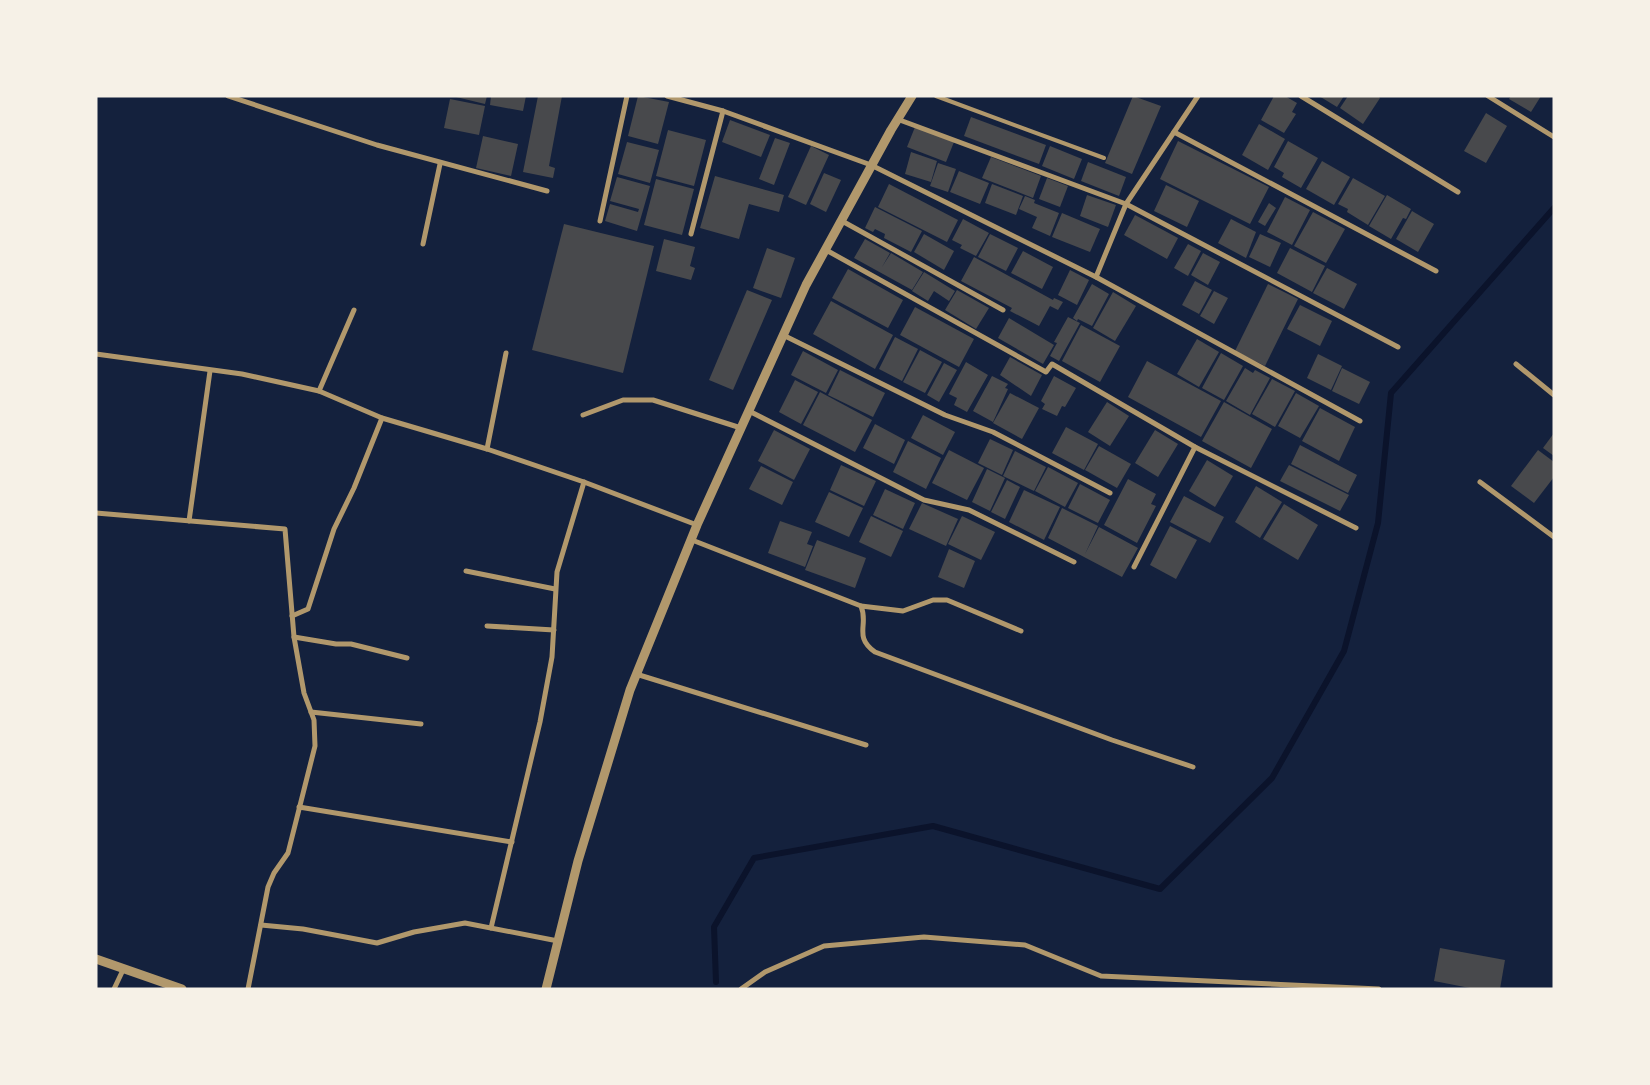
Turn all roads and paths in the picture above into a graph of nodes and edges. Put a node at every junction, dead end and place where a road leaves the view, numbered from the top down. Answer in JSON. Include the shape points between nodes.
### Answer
{"nodes":[{"id":1,"x":228,"y":96,"type":"edge"},
{"id":2,"x":627,"y":96,"type":"edge"},
{"id":3,"x":667,"y":96,"type":"edge"},
{"id":4,"x":912,"y":96,"type":"edge"},
{"id":5,"x":936,"y":96,"type":"edge"},
{"id":6,"x":1198,"y":96,"type":"edge"},
{"id":7,"x":1301,"y":96,"type":"edge"},
{"id":8,"x":1488,"y":96,"type":"edge"},
{"id":9,"x":723,"y":111,"type":"junction"},
{"id":10,"x":897,"y":119,"type":"junction"},
{"id":11,"x":1174,"y":132,"type":"junction"},
{"id":12,"x":1554,"y":137,"type":"edge"},
{"id":13,"x":1104,"y":158,"type":"dead end"},
{"id":14,"x":440,"y":164,"type":"junction"},
{"id":15,"x":872,"y":165,"type":"junction"},
{"id":16,"x":547,"y":191,"type":"dead end"},
{"id":17,"x":1458,"y":192,"type":"dead end"},
{"id":18,"x":1126,"y":204,"type":"junction"},
{"id":19,"x":600,"y":221,"type":"dead end"},
{"id":20,"x":842,"y":221,"type":"junction"},
{"id":21,"x":691,"y":234,"type":"dead end"},
{"id":22,"x":423,"y":244,"type":"dead end"},
{"id":23,"x":826,"y":250,"type":"junction"},
{"id":24,"x":1436,"y":271,"type":"dead end"},
{"id":25,"x":1096,"y":277,"type":"junction"},
{"id":26,"x":354,"y":310,"type":"dead end"},
{"id":27,"x":1003,"y":310,"type":"dead end"},
{"id":28,"x":783,"y":335,"type":"junction"},
{"id":29,"x":1398,"y":346,"type":"dead end"},
{"id":30,"x":506,"y":353,"type":"dead end"},
{"id":31,"x":96,"y":354,"type":"edge"},
{"id":32,"x":1516,"y":364,"type":"dead end"},
{"id":33,"x":210,"y":371,"type":"junction"},
{"id":34,"x":319,"y":391,"type":"junction"},
{"id":35,"x":1554,"y":395,"type":"edge"},
{"id":36,"x":749,"y":412,"type":"junction"},
{"id":37,"x":583,"y":415,"type":"dead end"},
{"id":38,"x":382,"y":418,"type":"junction"},
{"id":39,"x":1360,"y":421,"type":"dead end"},
{"id":40,"x":741,"y":428,"type":"junction"},
{"id":41,"x":1195,"y":447,"type":"junction"},
{"id":42,"x":487,"y":449,"type":"junction"},
{"id":43,"x":584,"y":482,"type":"junction"},
{"id":44,"x":1480,"y":482,"type":"dead end"},
{"id":45,"x":1110,"y":493,"type":"dead end"},
{"id":46,"x":96,"y":513,"type":"edge"},
{"id":47,"x":189,"y":521,"type":"junction"},
{"id":48,"x":698,"y":525,"type":"junction"},
{"id":49,"x":1356,"y":528,"type":"dead end"},
{"id":50,"x":1554,"y":537,"type":"edge"},
{"id":51,"x":692,"y":540,"type":"junction"},
{"id":52,"x":1074,"y":562,"type":"dead end"},
{"id":53,"x":1134,"y":567,"type":"dead end"},
{"id":54,"x":466,"y":571,"type":"dead end"},
{"id":55,"x":555,"y":589,"type":"junction"},
{"id":56,"x":861,"y":606,"type":"junction"},
{"id":57,"x":292,"y":616,"type":"junction"},
{"id":58,"x":487,"y":626,"type":"dead end"},
{"id":59,"x":554,"y":630,"type":"junction"},
{"id":60,"x":1020,"y":631,"type":"dead end"},
{"id":61,"x":294,"y":637,"type":"junction"},
{"id":62,"x":407,"y":658,"type":"dead end"},
{"id":63,"x":636,"y":674,"type":"junction"},
{"id":64,"x":311,"y":712,"type":"junction"},
{"id":65,"x":421,"y":724,"type":"dead end"},
{"id":66,"x":866,"y":745,"type":"dead end"},
{"id":67,"x":1193,"y":766,"type":"dead end"},
{"id":68,"x":299,"y":807,"type":"junction"},
{"id":69,"x":512,"y":842,"type":"junction"},
{"id":70,"x":261,"y":925,"type":"junction"},
{"id":71,"x":491,"y":928,"type":"junction"},
{"id":72,"x":558,"y":940,"type":"junction"},
{"id":73,"x":96,"y":959,"type":"edge"},
{"id":74,"x":123,"y":970,"type":"junction"},
{"id":75,"x":114,"y":989,"type":"edge"},
{"id":76,"x":182,"y":989,"type":"edge"},
{"id":77,"x":248,"y":989,"type":"edge"},
{"id":78,"x":546,"y":989,"type":"edge"},
{"id":79,"x":741,"y":989,"type":"edge"},
{"id":80,"x":1380,"y":989,"type":"edge"}],
"edges":[{"from":1,"to":14,"type":"street"},
{"from":2,"to":19,"type":"street"},
{"from":3,"to":9,"type":"street"},
{"from":4,"to":10,"type":"street"},
{"from":5,"to":13,"type":"lane"},
{"from":6,"to":11,"type":"street"},
{"from":7,"to":17,"type":"street"},
{"from":8,"to":12,"type":"street"},
{"from":9,"to":15,"type":"street"},
{"from":9,"to":21,"type":"street"},
{"from":10,"to":15,"type":"street"},
{"from":10,"to":18,"type":"street"},
{"from":11,"to":18,"type":"street"},
{"from":11,"to":24,"type":"street"},
{"from":14,"to":16,"type":"street"},
{"from":14,"to":22,"type":"street"},
{"from":15,"to":20,"type":"street"},
{"from":15,"to":25,"type":"street"},
{"from":18,"to":25,"type":"street"},
{"from":18,"to":29,"type":"street"},
{"from":20,"to":23,"type":"street"},
{"from":20,"to":27,"type":"street"},
{"from":23,"to":28,"type":"street"},
{"from":23,"to":41,"type":"street","via":[[1046,372],[1052,364]]},
{"from":25,"to":39,"type":"street"},
{"from":26,"to":34,"type":"street"},
{"from":28,"to":36,"type":"street"},
{"from":28,"to":45,"type":"street","via":[[945,415],[993,432]]},
{"from":30,"to":42,"type":"street"},
{"from":31,"to":33,"type":"street"},
{"from":32,"to":35,"type":"street"},
{"from":33,"to":34,"type":"street","via":[[242,374]]},
{"from":33,"to":47,"type":"street"},
{"from":34,"to":38,"type":"street"},
{"from":36,"to":40,"type":"street"},
{"from":36,"to":52,"type":"street","via":[[924,500],[969,510]]},
{"from":37,"to":40,"type":"street","via":[[623,400],[653,400]]},
{"from":38,"to":42,"type":"street"},
{"from":38,"to":57,"type":"street","via":[[334,529],[308,610]]},
{"from":40,"to":48,"type":"street"},
{"from":41,"to":49,"type":"street"},
{"from":41,"to":53,"type":"street"},
{"from":42,"to":43,"type":"street"},
{"from":43,"to":48,"type":"street"},
{"from":43,"to":55,"type":"street","via":[[557,572]]},
{"from":44,"to":50,"type":"street"},
{"from":46,"to":47,"type":"street"},
{"from":47,"to":57,"type":"street","via":[[285,529]]},
{"from":48,"to":51,"type":"street"},
{"from":51,"to":56,"type":"street"},
{"from":51,"to":63,"type":"street"},
{"from":54,"to":55,"type":"street"},
{"from":55,"to":59,"type":"street"},
{"from":56,"to":60,"type":"street","via":[[903,611],[933,600],[947,600]]},
{"from":56,"to":67,"type":"street","via":[[864,618],[862,638],[875,652],[1112,740]]},
{"from":57,"to":61,"type":"street"},
{"from":58,"to":59,"type":"street"},
{"from":59,"to":69,"type":"street","via":[[540,722]]},
{"from":61,"to":62,"type":"street","via":[[351,644]]},
{"from":61,"to":64,"type":"street","via":[[304,694]]},
{"from":63,"to":66,"type":"street"},
{"from":63,"to":72,"type":"street","via":[[578,860]]},
{"from":64,"to":65,"type":"street"},
{"from":64,"to":68,"type":"street","via":[[315,746]]},
{"from":68,"to":69,"type":"street"},
{"from":68,"to":70,"type":"street","via":[[288,853],[268,887]]},
{"from":69,"to":71,"type":"street"},
{"from":70,"to":71,"type":"street","via":[[377,943],[414,932],[465,923]]},
{"from":70,"to":77,"type":"street"},
{"from":71,"to":72,"type":"street"},
{"from":72,"to":78,"type":"street"},
{"from":73,"to":74,"type":"street"},
{"from":74,"to":75,"type":"street"},
{"from":74,"to":76,"type":"street"},
{"from":79,"to":80,"type":"street","via":[[765,972],[824,946],[924,937],[1025,945],[1101,976]]}]}
